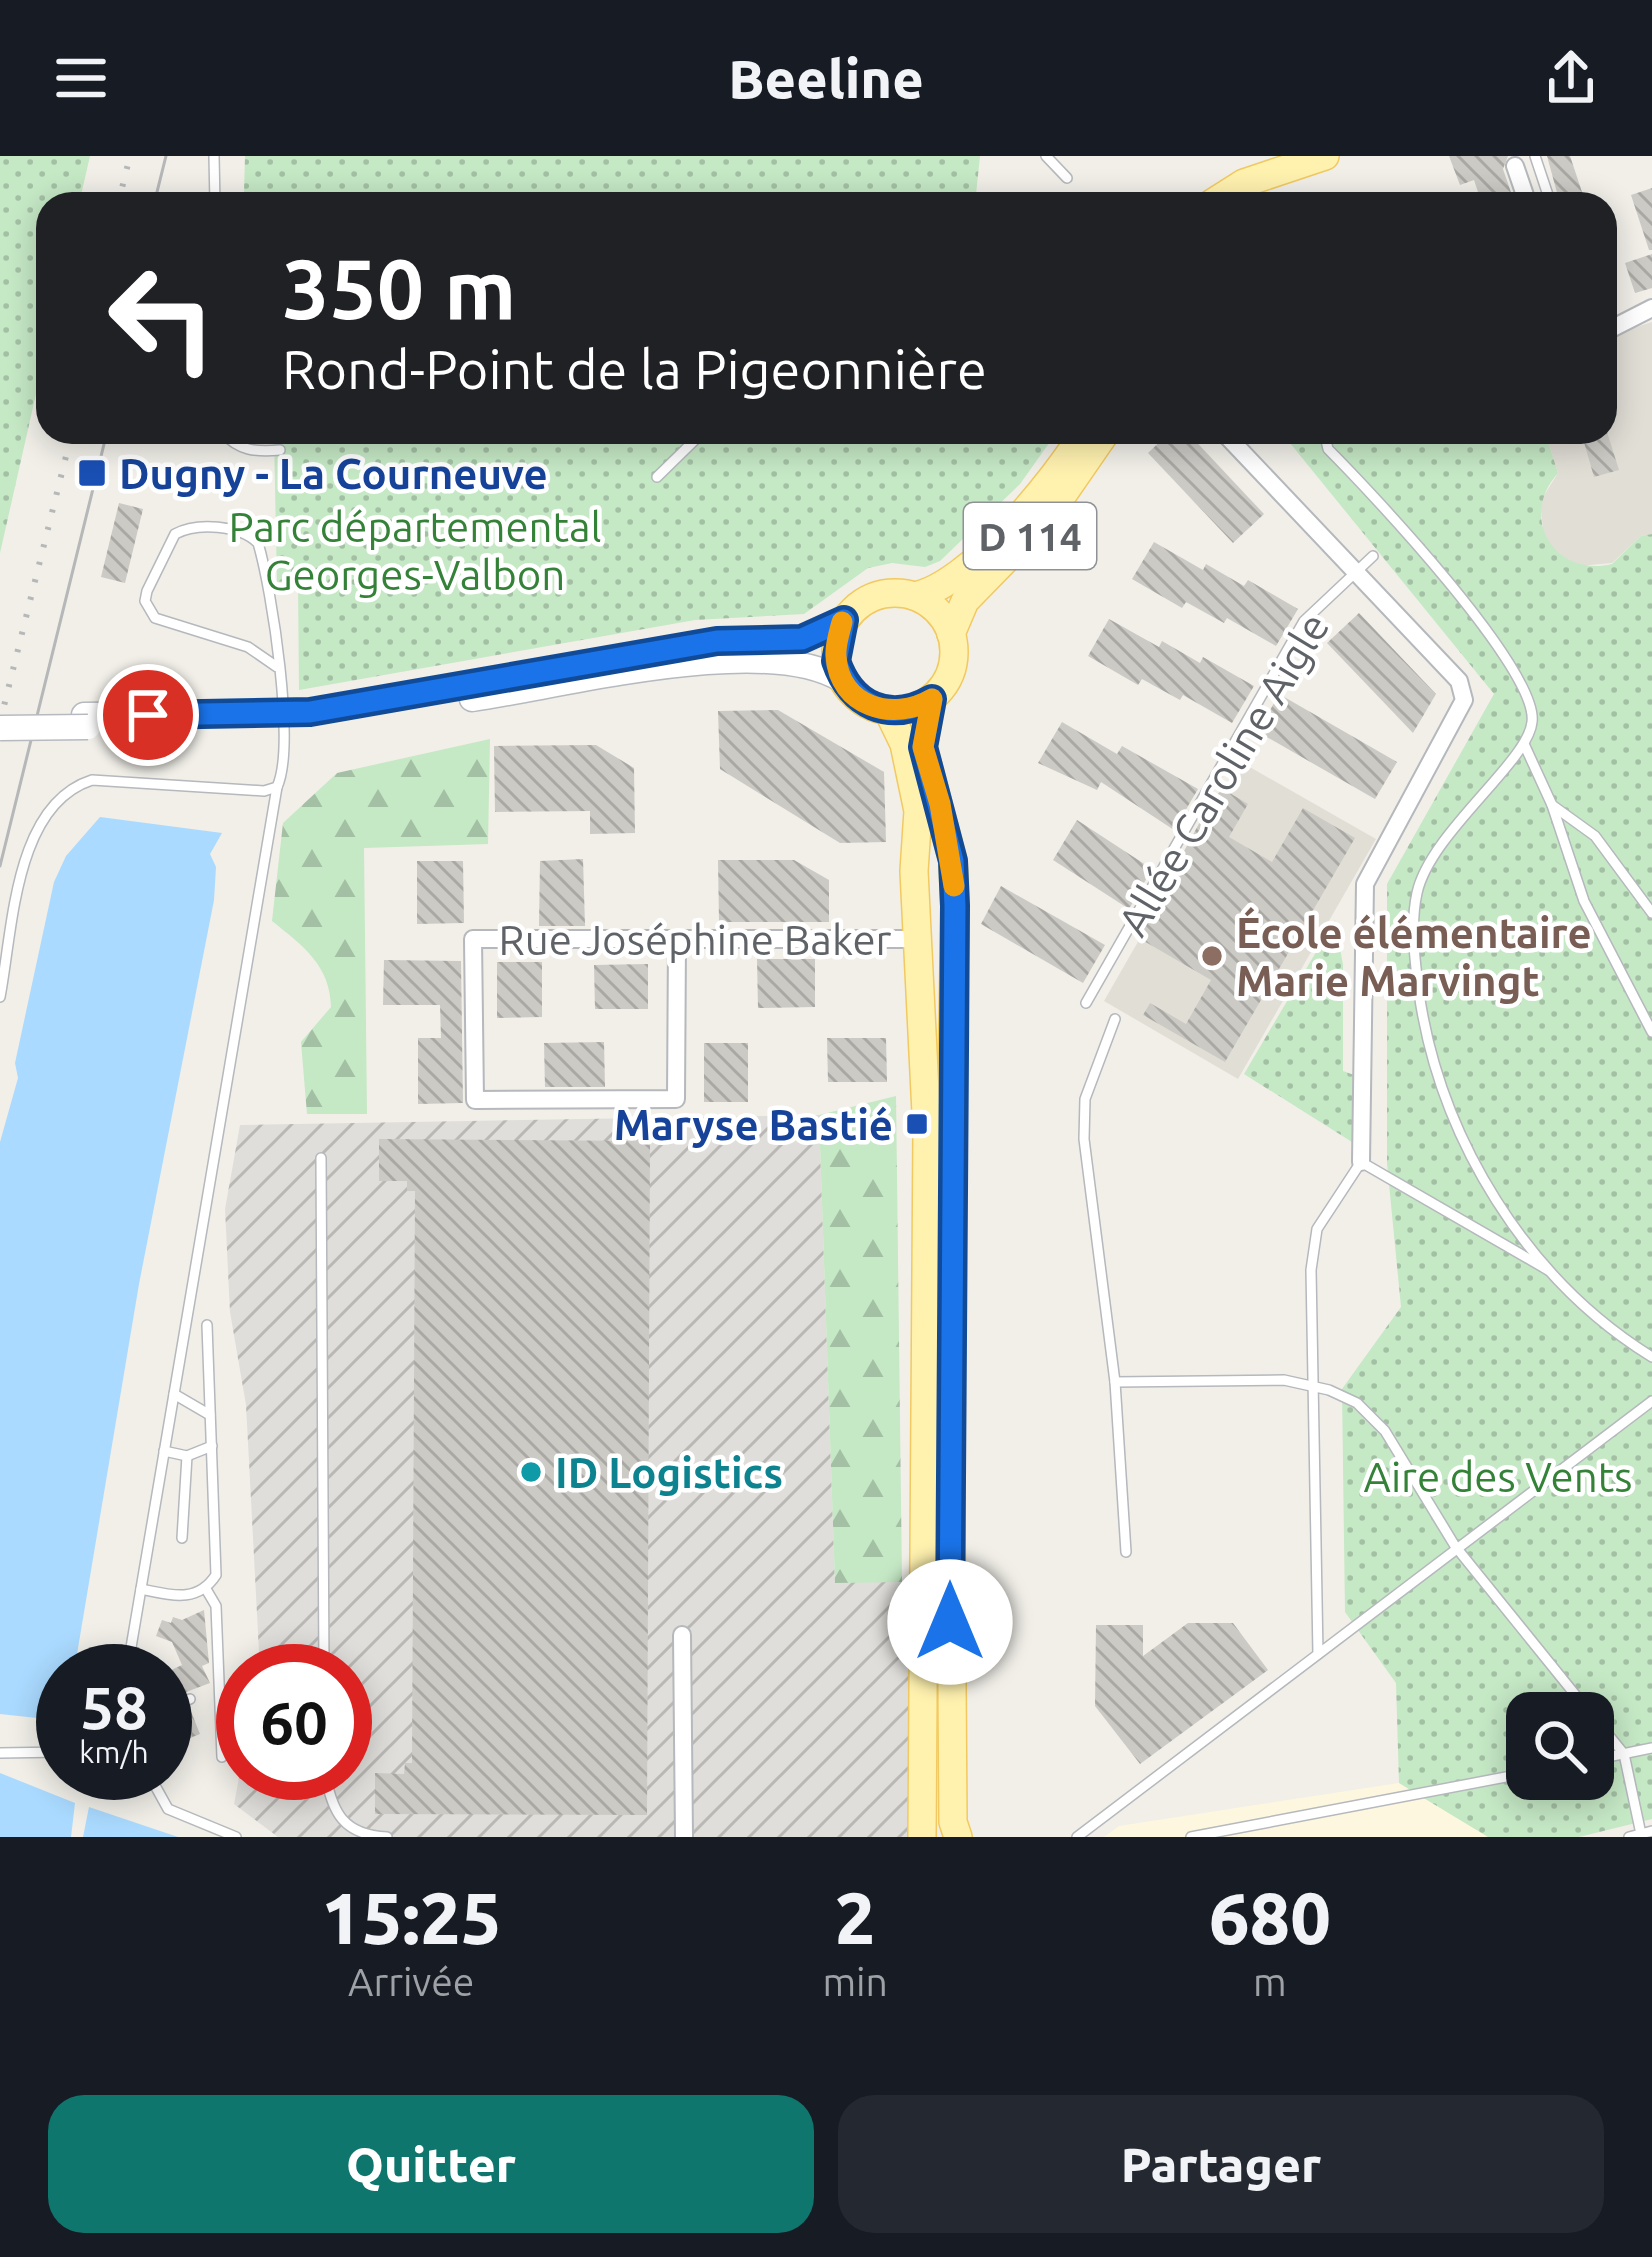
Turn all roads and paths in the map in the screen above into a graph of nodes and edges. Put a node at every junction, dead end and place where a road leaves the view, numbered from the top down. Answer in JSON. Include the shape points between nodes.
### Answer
{"nodes":[{"id":1,"x":214,"y":156,"type":"edge"},
{"id":2,"x":1046,"y":156,"type":"edge"},
{"id":3,"x":1279,"y":156,"type":"edge"},
{"id":4,"x":1325,"y":156,"type":"edge"},
{"id":5,"x":1535,"y":156,"type":"edge"},
{"id":6,"x":1515,"y":166,"type":"dead end"},
{"id":7,"x":1067,"y":178,"type":"dead end"},
{"id":8,"x":214,"y":192,"type":"edge"},
{"id":9,"x":1206,"y":192,"type":"edge"},
{"id":10,"x":1230,"y":192,"type":"edge"},
{"id":11,"x":1524,"y":192,"type":"edge"},
{"id":12,"x":1547,"y":192,"type":"edge"},
{"id":13,"x":1652,"y":308,"type":"edge"},
{"id":14,"x":1617,"y":326,"type":"edge"},
{"id":15,"x":233,"y":444,"type":"edge"},
{"id":16,"x":691,"y":444,"type":"edge"},
{"id":17,"x":1075,"y":444,"type":"edge"},
{"id":18,"x":1098,"y":444,"type":"edge"},
{"id":19,"x":1234,"y":444,"type":"edge"},
{"id":20,"x":1327,"y":444,"type":"edge"},
{"id":21,"x":280,"y":450,"type":"dead end"},
{"id":22,"x":657,"y":477,"type":"dead end"},
{"id":23,"x":1373,"y":556,"type":"dead end"},
{"id":24,"x":1356,"y":572,"type":"junction"},
{"id":25,"x":914,"y":596,"type":"junction"},
{"id":26,"x":844,"y":620,"type":"junction"},
{"id":27,"x":951,"y":634,"type":"junction"},
{"id":28,"x":277,"y":667,"type":"junction"},
{"id":29,"x":842,"y":680,"type":"junction"},
{"id":30,"x":932,"y":699,"type":"junction"},
{"id":31,"x":887,"y":711,"type":"junction"},
{"id":32,"x":0,"y":715,"type":"edge"},
{"id":33,"x":285,"y":719,"type":"junction"},
{"id":34,"x":86,"y":721,"type":"junction"},
{"id":35,"x":0,"y":728,"type":"edge"},
{"id":36,"x":1524,"y":744,"type":"junction"},
{"id":37,"x":277,"y":787,"type":"junction"},
{"id":38,"x":1552,"y":805,"type":"junction"},
{"id":39,"x":1652,"y":913,"type":"edge"},
{"id":40,"x":917,"y":939,"type":"junction"},
{"id":41,"x":677,"y":941,"type":"junction"},
{"id":42,"x":0,"y":997,"type":"edge"},
{"id":43,"x":1086,"y":1003,"type":"dead end"},
{"id":44,"x":1115,"y":1019,"type":"dead end"},
{"id":45,"x":1652,"y":1032,"type":"edge"},
{"id":46,"x":321,"y":1158,"type":"dead end"},
{"id":47,"x":1361,"y":1162,"type":"junction"},
{"id":48,"x":1552,"y":1273,"type":"junction"},
{"id":49,"x":207,"y":1325,"type":"dead end"},
{"id":50,"x":1652,"y":1357,"type":"edge"},
{"id":51,"x":1115,"y":1382,"type":"junction"},
{"id":52,"x":1315,"y":1387,"type":"junction"},
{"id":53,"x":174,"y":1394,"type":"junction"},
{"id":54,"x":1652,"y":1401,"type":"edge"},
{"id":55,"x":211,"y":1415,"type":"junction"},
{"id":56,"x":212,"y":1446,"type":"junction"},
{"id":57,"x":164,"y":1451,"type":"junction"},
{"id":58,"x":187,"y":1456,"type":"junction"},
{"id":59,"x":182,"y":1538,"type":"dead end"},
{"id":60,"x":1455,"y":1546,"type":"junction"},
{"id":61,"x":1126,"y":1552,"type":"dead end"},
{"id":62,"x":141,"y":1589,"type":"junction"},
{"id":63,"x":206,"y":1589,"type":"junction"},
{"id":64,"x":682,"y":1636,"type":"dead end"},
{"id":65,"x":132,"y":1644,"type":"edge"},
{"id":66,"x":217,"y":1644,"type":"edge"},
{"id":67,"x":324,"y":1644,"type":"edge"},
{"id":68,"x":1318,"y":1654,"type":"junction"},
{"id":69,"x":1574,"y":1692,"type":"edge"},
{"id":70,"x":1614,"y":1742,"type":"edge"},
{"id":71,"x":1652,"y":1748,"type":"edge"},
{"id":72,"x":36,"y":1752,"type":"edge"},
{"id":73,"x":0,"y":1753,"type":"edge"},
{"id":74,"x":1624,"y":1754,"type":"junction"},
{"id":75,"x":1614,"y":1756,"type":"edge"},
{"id":76,"x":1506,"y":1777,"type":"edge"},
{"id":77,"x":164,"y":1800,"type":"edge"},
{"id":78,"x":332,"y":1800,"type":"edge"},
{"id":79,"x":1640,"y":1834,"type":"edge"},
{"id":80,"x":236,"y":1837,"type":"edge"},
{"id":81,"x":387,"y":1837,"type":"edge"},
{"id":82,"x":684,"y":1837,"type":"edge"},
{"id":83,"x":922,"y":1837,"type":"edge"},
{"id":84,"x":958,"y":1837,"type":"edge"},
{"id":85,"x":1077,"y":1837,"type":"edge"},
{"id":86,"x":1191,"y":1837,"type":"edge"}],
"edges":[{"from":1,"to":8,"type":"lane"},
{"from":2,"to":7,"type":"lane"},
{"from":3,"to":9,"type":"main road"},
{"from":4,"to":10,"type":"main road"},
{"from":5,"to":12,"type":"lane"},
{"from":6,"to":11,"type":"street"},
{"from":13,"to":14,"type":"street"},
{"from":15,"to":21,"type":"lane"},
{"from":16,"to":22,"type":"lane"},
{"from":17,"to":25,"type":"main road","number":"D 114","via":[[950,583]]},
{"from":18,"to":27,"type":"main road","number":"D 114","via":[[1048,516],[965,601]]},
{"from":19,"to":24,"type":"street"},
{"from":20,"to":36,"type":"lane","via":[[1442,574],[1529,695],[1533,721]]},
{"from":23,"to":24,"type":"lane","name":"Allée Caroline Aigle"},
{"from":24,"to":43,"type":"lane","name":"Allée Caroline Aigle","via":[[1304,621]]},
{"from":24,"to":47,"type":"street","via":[[1459,681],[1464,700],[1365,884]]},
{"from":25,"to":26,"type":"main road","via":[[868,599]]},
{"from":25,"to":27,"type":"main road","via":[[937,610]]},
{"from":26,"to":29,"type":"main road","via":[[836,640]]},
{"from":26,"to":33,"type":"main road","via":[[802,639],[717,641]]},
{"from":27,"to":30,"type":"main road","via":[[949,676]]},
{"from":28,"to":28,"type":"lane","via":[[258,543],[246,532],[194,526],[175,534],[147,591],[155,618],[248,647]]},
{"from":28,"to":33,"type":"lane"},
{"from":29,"to":31,"type":"main road","via":[[866,704]]},
{"from":29,"to":33,"type":"main road","via":[[815,666],[747,660],[319,721]]},
{"from":30,"to":31,"type":"main road"},
{"from":30,"to":84,"type":"main road","via":[[923,747],[953,861],[955,906],[949,1484]]},
{"from":31,"to":40,"type":"main road","via":[[916,791]]},
{"from":32,"to":34,"type":"main road"},
{"from":33,"to":34,"type":"main road"},
{"from":33,"to":37,"type":"lane"},
{"from":34,"to":35,"type":"main road","bridge":true},
{"from":36,"to":38,"type":"lane"},
{"from":36,"to":48,"type":"lane","via":[[1438,850],[1417,892],[1414,959],[1426,1037],[1472,1161]]},
{"from":37,"to":42,"type":"lane","via":[[92,780],[72,787],[27,852]]},
{"from":37,"to":53,"type":"lane"},
{"from":38,"to":39,"type":"lane","via":[[1594,836]]},
{"from":38,"to":45,"type":"lane","via":[[1583,901]]},
{"from":40,"to":41,"type":"street","name":"Rue Joséphine Baker"},
{"from":40,"to":83,"type":"main road","via":[[927,1133]]},
{"from":41,"to":41,"type":"street","name":"Rue Joséphine Baker","via":[[676,1099],[475,1100],[473,939]]},
{"from":44,"to":51,"type":"lane","via":[[1084,1100],[1084,1139]]},
{"from":46,"to":67,"type":"lane"},
{"from":47,"to":48,"type":"lane"},
{"from":47,"to":52,"type":"lane","via":[[1317,1229]]},
{"from":48,"to":50,"type":"lane"},
{"from":49,"to":55,"type":"lane"},
{"from":51,"to":52,"type":"lane","via":[[1284,1380]]},
{"from":51,"to":61,"type":"lane"},
{"from":52,"to":60,"type":"lane","via":[[1357,1403],[1385,1430]]},
{"from":52,"to":68,"type":"lane"},
{"from":53,"to":55,"type":"lane"},
{"from":53,"to":57,"type":"lane"},
{"from":54,"to":60,"type":"lane"},
{"from":55,"to":56,"type":"lane"},
{"from":56,"to":58,"type":"lane"},
{"from":56,"to":63,"type":"lane","via":[[216,1575]]},
{"from":57,"to":58,"type":"lane"},
{"from":57,"to":62,"type":"lane"},
{"from":58,"to":59,"type":"lane"},
{"from":60,"to":68,"type":"lane"},
{"from":60,"to":69,"type":"lane"},
{"from":62,"to":63,"type":"lane","via":[[182,1598]]},
{"from":62,"to":65,"type":"lane"},
{"from":63,"to":66,"type":"lane"},
{"from":64,"to":82,"type":"street"},
{"from":68,"to":85,"type":"lane"},
{"from":70,"to":74,"type":"lane"},
{"from":71,"to":74,"type":"lane"},
{"from":72,"to":73,"type":"lane"},
{"from":74,"to":75,"type":"lane"},
{"from":74,"to":79,"type":"lane"},
{"from":76,"to":86,"type":"lane"},
{"from":77,"to":80,"type":"lane"},
{"from":78,"to":81,"type":"lane","via":[[338,1820]]}]}
